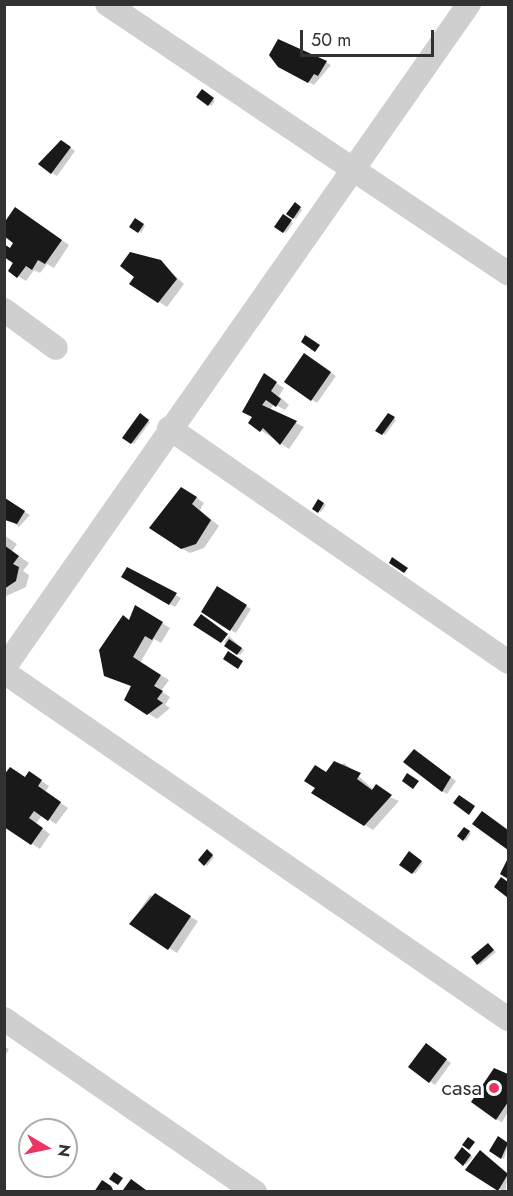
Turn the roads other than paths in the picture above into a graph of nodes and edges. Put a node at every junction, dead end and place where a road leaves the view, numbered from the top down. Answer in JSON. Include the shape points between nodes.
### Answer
{"nodes":[{"id":1,"x":107,"y":4,"type":"edge"},
{"id":2,"x":469,"y":4,"type":"edge"},
{"id":3,"x":356,"y":168,"type":"junction"},
{"id":4,"x":508,"y":273,"type":"edge"},
{"id":5,"x":4,"y":310,"type":"edge"},
{"id":6,"x":56,"y":348,"type":"dead end"},
{"id":7,"x":169,"y":428,"type":"junction"},
{"id":8,"x":508,"y":662,"type":"edge"},
{"id":9,"x":4,"y":670,"type":"edge"},
{"id":10,"x":4,"y":1019,"type":"edge"},
{"id":11,"x":508,"y":1019,"type":"edge"},
{"id":12,"x":255,"y":1191,"type":"edge"}],
"edges":[{"from":1,"to":3,"type":"street"},
{"from":2,"to":3,"type":"street"},
{"from":3,"to":4,"type":"street"},
{"from":3,"to":7,"type":"street"},
{"from":5,"to":6,"type":"street"},
{"from":7,"to":8,"type":"street"},
{"from":7,"to":9,"type":"street"},
{"from":9,"to":11,"type":"street"},
{"from":10,"to":12,"type":"street"}]}
